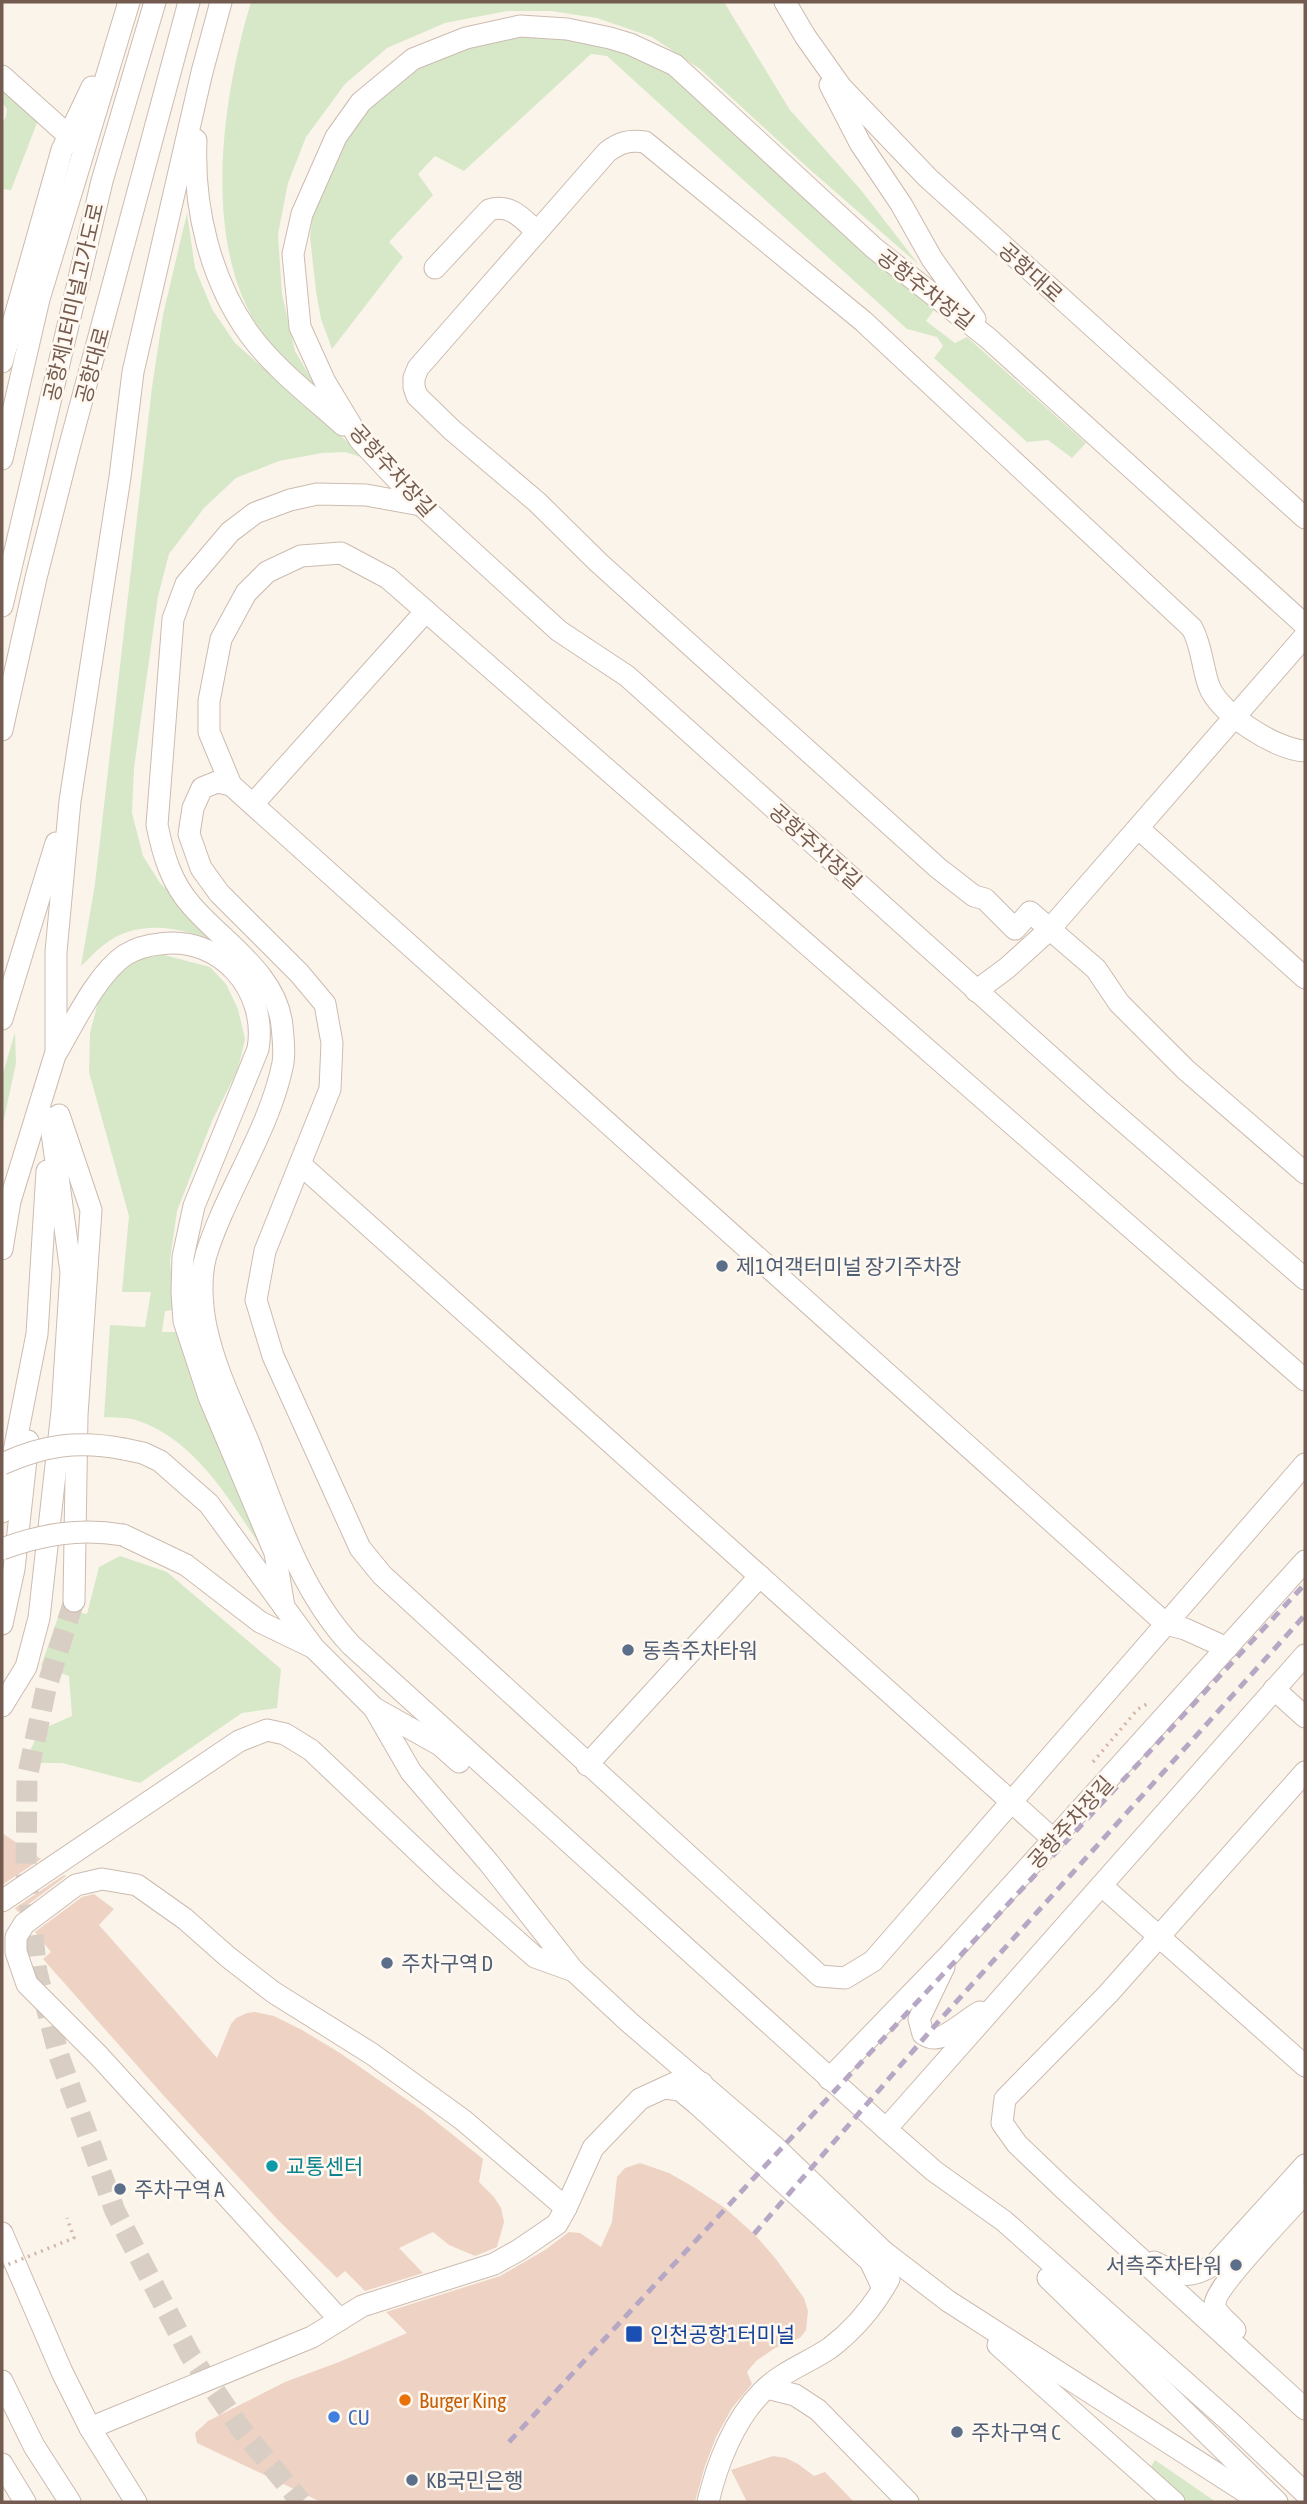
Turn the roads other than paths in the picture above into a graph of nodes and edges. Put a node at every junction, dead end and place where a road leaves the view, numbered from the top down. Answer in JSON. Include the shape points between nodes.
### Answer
{"nodes":[{"id":1,"x":155,"y":2,"type":"edge"},
{"id":2,"x":189,"y":2,"type":"edge"},
{"id":3,"x":220,"y":2,"type":"edge"},
{"id":4,"x":785,"y":2,"type":"edge"},
{"id":5,"x":127,"y":10,"type":"edge"},
{"id":6,"x":805,"y":36,"type":"junction"},
{"id":7,"x":202,"y":72,"type":"junction"},
{"id":8,"x":2,"y":76,"type":"edge"},
{"id":9,"x":69,"y":136,"type":"junction"},
{"id":10,"x":537,"y":232,"type":"junction"},
{"id":11,"x":435,"y":268,"type":"dead end"},
{"id":12,"x":988,"y":338,"type":"junction"},
{"id":13,"x":2,"y":362,"type":"edge"},
{"id":14,"x":360,"y":440,"type":"junction"},
{"id":15,"x":2,"y":459,"type":"edge"},
{"id":16,"x":421,"y":505,"type":"junction"},
{"id":17,"x":1305,"y":518,"type":"edge"},
{"id":18,"x":2,"y":606,"type":"edge"},
{"id":19,"x":426,"y":611,"type":"junction"},
{"id":20,"x":1305,"y":625,"type":"edge"},
{"id":21,"x":1305,"y":636,"type":"edge"},
{"id":22,"x":1235,"y":717,"type":"junction"},
{"id":23,"x":2,"y":730,"type":"edge"},
{"id":24,"x":1305,"y":751,"type":"edge"},
{"id":25,"x":231,"y":785,"type":"junction"},
{"id":26,"x":69,"y":801,"type":"junction"},
{"id":27,"x":253,"y":804,"type":"junction"},
{"id":28,"x":1138,"y":828,"type":"junction"},
{"id":29,"x":1049,"y":930,"type":"junction"},
{"id":30,"x":1305,"y":978,"type":"edge"},
{"id":31,"x":976,"y":991,"type":"junction"},
{"id":32,"x":2,"y":1019,"type":"edge"},
{"id":33,"x":56,"y":1052,"type":"junction"},
{"id":34,"x":48,"y":1083,"type":"junction"},
{"id":35,"x":50,"y":1118,"type":"junction"},
{"id":36,"x":299,"y":1164,"type":"junction"},
{"id":37,"x":1305,"y":1173,"type":"edge"},
{"id":38,"x":2,"y":1249,"type":"edge"},
{"id":39,"x":1305,"y":1279,"type":"edge"},
{"id":40,"x":37,"y":1334,"type":"junction"},
{"id":41,"x":1305,"y":1380,"type":"edge"},
{"id":42,"x":2,"y":1464,"type":"edge"},
{"id":43,"x":1305,"y":1464,"type":"edge"},
{"id":44,"x":2,"y":1512,"type":"edge"},
{"id":45,"x":2,"y":1549,"type":"edge"},
{"id":46,"x":1305,"y":1561,"type":"edge"},
{"id":47,"x":760,"y":1576,"type":"junction"},
{"id":48,"x":74,"y":1601,"type":"tunnel mouth"},
{"id":49,"x":285,"y":1607,"type":"junction"},
{"id":50,"x":2,"y":1624,"type":"edge"},
{"id":51,"x":1166,"y":1624,"type":"junction"},
{"id":52,"x":314,"y":1648,"type":"junction"},
{"id":53,"x":1227,"y":1648,"type":"junction"},
{"id":54,"x":1305,"y":1655,"type":"edge"},
{"id":55,"x":1274,"y":1689,"type":"junction"},
{"id":56,"x":2,"y":1706,"type":"edge"},
{"id":57,"x":374,"y":1708,"type":"junction"},
{"id":58,"x":1305,"y":1717,"type":"edge"},
{"id":59,"x":587,"y":1765,"type":"junction"},
{"id":60,"x":1305,"y":1772,"type":"edge"},
{"id":61,"x":1012,"y":1802,"type":"junction"},
{"id":62,"x":1054,"y":1840,"type":"junction"},
{"id":63,"x":1102,"y":1886,"type":"junction"},
{"id":64,"x":621,"y":1892,"type":"junction"},
{"id":65,"x":2,"y":1901,"type":"edge"},
{"id":66,"x":1158,"y":1935,"type":"junction"},
{"id":67,"x":949,"y":1955,"type":"junction"},
{"id":68,"x":2,"y":1967,"type":"edge"},
{"id":69,"x":574,"y":1970,"type":"junction"},
{"id":70,"x":27,"y":1984,"type":"junction"},
{"id":71,"x":998,"y":2002,"type":"junction"},
{"id":72,"x":1305,"y":2066,"type":"edge"},
{"id":73,"x":829,"y":2079,"type":"junction"},
{"id":74,"x":702,"y":2083,"type":"junction"},
{"id":75,"x":666,"y":2088,"type":"junction"},
{"id":76,"x":886,"y":2129,"type":"junction"},
{"id":77,"x":1305,"y":2165,"type":"edge"},
{"id":78,"x":1305,"y":2193,"type":"edge"},
{"id":79,"x":974,"y":2200,"type":"junction"},
{"id":80,"x":566,"y":2208,"type":"junction"},
{"id":81,"x":2,"y":2234,"type":"edge"},
{"id":82,"x":883,"y":2251,"type":"junction"},
{"id":83,"x":1134,"y":2253,"type":"junction"},
{"id":84,"x":878,"y":2299,"type":"junction"},
{"id":85,"x":948,"y":2301,"type":"junction"},
{"id":86,"x":340,"y":2320,"type":"junction"},
{"id":87,"x":1256,"y":2364,"type":"junction"},
{"id":88,"x":2,"y":2381,"type":"edge"},
{"id":89,"x":767,"y":2388,"type":"junction"},
{"id":90,"x":1305,"y":2409,"type":"edge"},
{"id":91,"x":90,"y":2428,"type":"junction"},
{"id":92,"x":2,"y":2464,"type":"edge"},
{"id":93,"x":1305,"y":2493,"type":"edge"},
{"id":94,"x":25,"y":2502,"type":"edge"},
{"id":95,"x":70,"y":2502,"type":"edge"},
{"id":96,"x":136,"y":2502,"type":"edge"},
{"id":97,"x":708,"y":2502,"type":"edge"},
{"id":98,"x":908,"y":2502,"type":"edge"},
{"id":99,"x":1174,"y":2502,"type":"edge"},
{"id":100,"x":1261,"y":2502,"type":"edge"},
{"id":101,"x":1277,"y":2502,"type":"edge"}],
"edges":[{"from":1,"to":18,"type":"street","name":"공항제1터미널고가도로","via":[[102,181]]},
{"from":2,"to":23,"type":"street","name":"공항대로","via":[[69,448]]},
{"from":3,"to":7,"type":"street"},
{"from":4,"to":6,"type":"street","name":"공항대로"},
{"from":5,"to":9,"type":"street"},
{"from":5,"to":15,"type":"street","via":[[39,299]]},
{"from":6,"to":12,"type":"street","via":[[860,144]]},
{"from":6,"to":17,"type":"street","name":"공항대로","via":[[841,87],[928,178]]},
{"from":7,"to":14,"type":"street","via":[[197,184],[208,246],[226,293],[270,358]]},
{"from":7,"to":26,"type":"street","via":[[133,372]]},
{"from":8,"to":9,"type":"street"},
{"from":9,"to":13,"type":"street"},
{"from":10,"to":11,"type":"street","via":[[513,210],[499,207],[489,211]]},
{"from":10,"to":22,"type":"street","via":[[607,152],[630,140],[645,142],[863,321],[1192,628],[1209,688]]},
{"from":10,"to":29,"type":"street","via":[[418,368],[417,396],[938,868],[974,896],[985,899],[1015,929],[1030,912]]},
{"from":12,"to":14,"type":"street","name":"공항주차장길","via":[[874,248],[675,65],[610,38],[520,26],[466,38],[414,59],[361,102],[336,137],[302,214],[293,254],[300,327],[325,382]]},
{"from":12,"to":20,"type":"street","name":"공항주차장길"},
{"from":14,"to":16,"type":"street","name":"공항주차장길"},
{"from":16,"to":31,"type":"street","name":"공항주차장길","via":[[559,631],[627,676]]},
{"from":16,"to":64,"type":"street","via":[[366,495],[317,494],[255,513],[230,532],[186,584],[173,619],[157,825],[163,857],[191,906],[275,997],[284,1061],[205,1257],[202,1301],[208,1339],[281,1524],[311,1592],[332,1624]]},
{"from":19,"to":25,"type":"street","via":[[388,578],[341,553],[301,556],[267,572],[246,593],[221,639],[209,701],[209,732]]},
{"from":19,"to":27,"type":"street"},
{"from":19,"to":41,"type":"street"},
{"from":21,"to":22,"type":"street"},
{"from":22,"to":24,"type":"street","via":[[1294,751]]},
{"from":22,"to":28,"type":"street"},
{"from":25,"to":27,"type":"street"},
{"from":25,"to":36,"type":"street","via":[[217,782],[202,788],[193,808],[189,834],[201,868],[219,893],[325,1004],[332,1044],[330,1089]]},
{"from":26,"to":32,"type":"street"},
{"from":26,"to":33,"type":"street","via":[[56,952]]},
{"from":27,"to":51,"type":"street"},
{"from":28,"to":29,"type":"street"},
{"from":28,"to":30,"type":"street"},
{"from":29,"to":31,"type":"street"},
{"from":29,"to":37,"type":"street","via":[[1096,969],[1119,1003],[1186,1070]]},
{"from":31,"to":39,"type":"street","name":"공항주차장길"},
{"from":33,"to":34,"type":"street"},
{"from":33,"to":49,"type":"street","via":[[109,969],[125,955],[145,947],[178,943],[212,952],[241,976],[252,995],[259,1023],[258,1049],[194,1206],[183,1257],[182,1300],[189,1339],[209,1397],[275,1553]]},
{"from":34,"to":35,"type":"street"},
{"from":34,"to":38,"type":"street","via":[[10,1201]]},
{"from":34,"to":48,"type":"street","via":[[91,1210],[77,1415]]},
{"from":35,"to":40,"type":"street"},
{"from":35,"to":56,"type":"street","via":[[71,1272],[62,1411],[39,1618],[26,1667]]},
{"from":36,"to":47,"type":"street"},
{"from":36,"to":59,"type":"street","via":[[265,1251],[256,1300],[273,1356],[360,1548],[382,1575]]},
{"from":40,"to":44,"type":"street"},
{"from":40,"to":50,"type":"street","via":[[20,1528]]},
{"from":42,"to":49,"type":"street","bridge":true,"via":[[76,1443],[143,1453],[160,1461],[209,1504]]},
{"from":43,"to":51,"type":"street"},
{"from":45,"to":52,"type":"street","bridge":true,"via":[[68,1532],[123,1535],[186,1565],[260,1622]]},
{"from":46,"to":53,"type":"street","name":"공항주차장길"},
{"from":47,"to":59,"type":"street"},
{"from":47,"to":61,"type":"street"},
{"from":49,"to":52,"type":"street"},
{"from":51,"to":53,"type":"street"},
{"from":51,"to":61,"type":"street"},
{"from":52,"to":57,"type":"street"},
{"from":53,"to":62,"type":"street","name":"공항주차장길"},
{"from":54,"to":55,"type":"street"},
{"from":55,"to":58,"type":"street"},
{"from":55,"to":63,"type":"street"},
{"from":57,"to":64,"type":"street","via":[[440,1745],[505,1804]]},
{"from":57,"to":69,"type":"street","via":[[411,1772]]},
{"from":59,"to":61,"type":"street","via":[[820,1976],[845,1978],[873,1961]]},
{"from":60,"to":66,"type":"street"},
{"from":61,"to":62,"type":"street"},
{"from":62,"to":67,"type":"street","name":"공항주차장길"},
{"from":63,"to":66,"type":"street"},
{"from":63,"to":71,"type":"street"},
{"from":64,"to":73,"type":"street"},
{"from":65,"to":69,"type":"street","via":[[239,1741],[267,1730],[285,1734],[312,1750],[535,1956]]},
{"from":66,"to":72,"type":"street"},
{"from":66,"to":83,"type":"street","via":[[1108,1994],[1005,2099],[1002,2123],[1017,2144]]},
{"from":67,"to":71,"type":"street","via":[[919,2019],[923,2034],[934,2038],[949,2033]]},
{"from":67,"to":73,"type":"street","name":"공항주차장길"},
{"from":68,"to":70,"type":"street"},
{"from":69,"to":74,"type":"street"},
{"from":70,"to":80,"type":"street","via":[[16,1952],[16,1937],[24,1924],[76,1885],[102,1879],[137,1885],[273,1992],[372,2054],[463,2120]]},
{"from":70,"to":86,"type":"street","via":[[125,2083]]},
{"from":71,"to":76,"type":"street"},
{"from":73,"to":76,"type":"street"},
{"from":74,"to":75,"type":"street","via":[[679,2081]]},
{"from":74,"to":82,"type":"street"},
{"from":75,"to":80,"type":"street","via":[[640,2099],[593,2148]]},
{"from":75,"to":84,"type":"street","via":[[680,2090],[697,2104],[870,2261],[881,2284]]},
{"from":76,"to":79,"type":"street"},
{"from":77,"to":83,"type":"street","via":[[1215,2264],[1197,2275],[1183,2276]]},
{"from":78,"to":87,"type":"street","via":[[1228,2279],[1215,2304],[1245,2340]]},
{"from":79,"to":93,"type":"street","via":[[1004,2221]]},
{"from":79,"to":101,"type":"street","via":[[1008,2239]]},
{"from":80,"to":86,"type":"street","via":[[556,2224],[494,2264],[362,2306]]},
{"from":81,"to":91,"type":"street"},
{"from":82,"to":84,"type":"street","via":[[889,2279]]},
{"from":82,"to":85,"type":"street"},
{"from":83,"to":87,"type":"street"},
{"from":84,"to":89,"type":"street","via":[[859,2323],[829,2348]]},
{"from":85,"to":99,"type":"street"},
{"from":85,"to":100,"type":"street"},
{"from":86,"to":91,"type":"street","via":[[312,2337]]},
{"from":87,"to":90,"type":"street"},
{"from":88,"to":95,"type":"street","via":[[34,2446]]},
{"from":89,"to":97,"type":"street","via":[[737,2427],[714,2476]]},
{"from":89,"to":98,"type":"street","via":[[795,2395],[818,2410]]},
{"from":91,"to":96,"type":"street"},
{"from":92,"to":94,"type":"street"}]}
